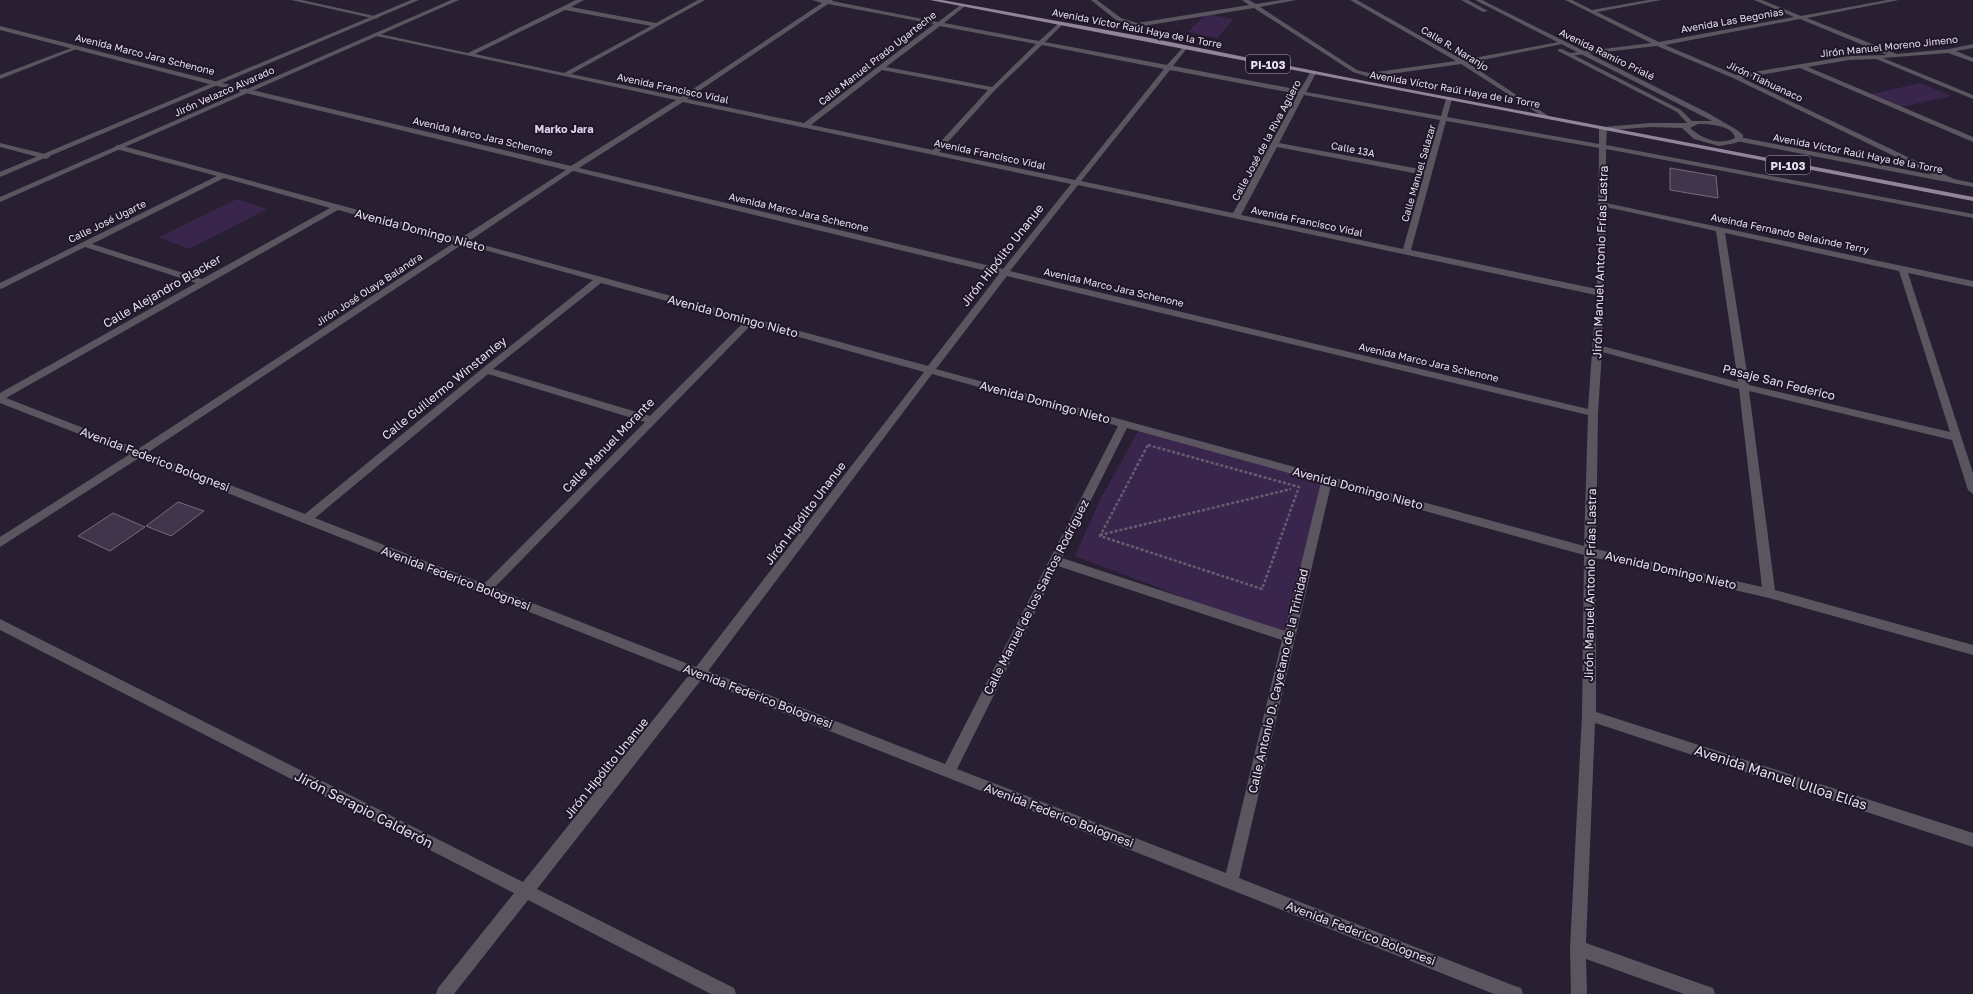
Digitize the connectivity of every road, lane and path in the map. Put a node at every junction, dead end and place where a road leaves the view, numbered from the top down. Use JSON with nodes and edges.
{"nodes":[{"id":1,"x":294,"y":0,"type":"edge"},
{"id":2,"x":416,"y":0,"type":"edge"},
{"id":3,"x":456,"y":0,"type":"edge"},
{"id":4,"x":581,"y":0,"type":"edge"},
{"id":5,"x":702,"y":0,"type":"edge"},
{"id":6,"x":815,"y":0,"type":"edge"},
{"id":7,"x":933,"y":0,"type":"edge"},
{"id":8,"x":1094,"y":0,"type":"edge"},
{"id":9,"x":1244,"y":0,"type":"edge"},
{"id":10,"x":1292,"y":0,"type":"edge"},
{"id":11,"x":1353,"y":0,"type":"edge"},
{"id":12,"x":1464,"y":0,"type":"edge"},
{"id":13,"x":1478,"y":0,"type":"edge"},
{"id":14,"x":1568,"y":0,"type":"edge"},
{"id":15,"x":1653,"y":0,"type":"edge"},
{"id":16,"x":1757,"y":0,"type":"edge"},
{"id":17,"x":1896,"y":0,"type":"edge"},
{"id":18,"x":828,"y":1,"type":"edge"},
{"id":19,"x":1253,"y":5,"type":"junction"},
{"id":20,"x":962,"y":6,"type":"junction"},
{"id":21,"x":565,"y":8,"type":"junction"},
{"id":22,"x":1593,"y":11,"type":"junction"},
{"id":23,"x":376,"y":17,"type":"junction"},
{"id":24,"x":1803,"y":18,"type":"junction"},
{"id":25,"x":939,"y":24,"type":"junction"},
{"id":26,"x":1060,"y":24,"type":"junction"},
{"id":27,"x":657,"y":25,"type":"junction"},
{"id":28,"x":0,"y":28,"type":"edge"},
{"id":29,"x":1524,"y":31,"type":"dead end"},
{"id":30,"x":375,"y":35,"type":"junction"},
{"id":31,"x":1537,"y":38,"type":"dead end"},
{"id":32,"x":1041,"y":42,"type":"junction"},
{"id":33,"x":1564,"y":43,"type":"junction"},
{"id":34,"x":1658,"y":44,"type":"junction"},
{"id":35,"x":1551,"y":45,"type":"junction"},
{"id":36,"x":1973,"y":46,"type":"edge"},
{"id":37,"x":1185,"y":47,"type":"junction"},
{"id":38,"x":76,"y":48,"type":"junction"},
{"id":39,"x":1949,"y":51,"type":"junction"},
{"id":40,"x":1585,"y":53,"type":"junction"},
{"id":41,"x":468,"y":55,"type":"junction"},
{"id":42,"x":1571,"y":55,"type":"junction"},
{"id":43,"x":1897,"y":56,"type":"junction"},
{"id":44,"x":1878,"y":58,"type":"junction"},
{"id":45,"x":1973,"y":60,"type":"edge"},
{"id":46,"x":1462,"y":62,"type":"junction"},
{"id":47,"x":1170,"y":66,"type":"junction"},
{"id":48,"x":1801,"y":66,"type":"junction"},
{"id":49,"x":881,"y":68,"type":"junction"},
{"id":50,"x":1313,"y":73,"type":"junction"},
{"id":51,"x":565,"y":75,"type":"junction"},
{"id":52,"x":0,"y":76,"type":"edge"},
{"id":53,"x":1735,"y":77,"type":"junction"},
{"id":54,"x":217,"y":84,"type":"junction"},
{"id":55,"x":993,"y":89,"type":"junction"},
{"id":56,"x":247,"y":91,"type":"junction"},
{"id":57,"x":1303,"y":93,"type":"junction"},
{"id":58,"x":1973,"y":97,"type":"edge"},
{"id":59,"x":1449,"y":99,"type":"junction"},
{"id":60,"x":681,"y":100,"type":"junction"},
{"id":61,"x":1545,"y":116,"type":"junction"},
{"id":62,"x":1444,"y":118,"type":"junction"},
{"id":63,"x":1688,"y":124,"type":"junction"},
{"id":64,"x":805,"y":126,"type":"junction"},
{"id":65,"x":1727,"y":127,"type":"junction"},
{"id":66,"x":1603,"y":129,"type":"junction"},
{"id":67,"x":1690,"y":134,"type":"junction"},
{"id":68,"x":1737,"y":140,"type":"junction"},
{"id":69,"x":1973,"y":140,"type":"edge"},
{"id":70,"x":0,"y":145,"type":"edge"},
{"id":71,"x":1275,"y":145,"type":"junction"},
{"id":72,"x":1688,"y":145,"type":"junction"},
{"id":73,"x":119,"y":147,"type":"junction"},
{"id":74,"x":1603,"y":147,"type":"junction"},
{"id":75,"x":934,"y":153,"type":"junction"},
{"id":76,"x":1734,"y":154,"type":"junction"},
{"id":77,"x":46,"y":157,"type":"junction"},
{"id":78,"x":572,"y":169,"type":"junction"},
{"id":79,"x":1428,"y":173,"type":"junction"},
{"id":80,"x":0,"y":175,"type":"edge"},
{"id":81,"x":223,"y":176,"type":"junction"},
{"id":82,"x":1952,"y":181,"type":"junction"},
{"id":83,"x":1076,"y":183,"type":"junction"},
{"id":84,"x":1973,"y":185,"type":"edge"},
{"id":85,"x":1973,"y":199,"type":"edge"},
{"id":86,"x":0,"y":200,"type":"edge"},
{"id":87,"x":1602,"y":204,"type":"junction"},
{"id":88,"x":337,"y":207,"type":"junction"},
{"id":89,"x":1236,"y":216,"type":"junction"},
{"id":90,"x":1973,"y":216,"type":"edge"},
{"id":91,"x":1720,"y":229,"type":"junction"},
{"id":92,"x":462,"y":241,"type":"junction"},
{"id":93,"x":83,"y":244,"type":"junction"},
{"id":94,"x":1406,"y":252,"type":"junction"},
{"id":95,"x":1903,"y":270,"type":"junction"},
{"id":96,"x":1005,"y":272,"type":"junction"},
{"id":97,"x":600,"y":279,"type":"junction"},
{"id":98,"x":201,"y":282,"type":"junction"},
{"id":99,"x":1973,"y":284,"type":"edge"},
{"id":100,"x":0,"y":286,"type":"edge"},
{"id":101,"x":1601,"y":293,"type":"junction"},
{"id":102,"x":750,"y":320,"type":"junction"},
{"id":103,"x":1598,"y":348,"type":"junction"},
{"id":104,"x":486,"y":370,"type":"junction"},
{"id":105,"x":929,"y":370,"type":"junction"},
{"id":106,"x":1744,"y":387,"type":"junction"},
{"id":107,"x":0,"y":398,"type":"edge"},
{"id":108,"x":1593,"y":413,"type":"junction"},
{"id":109,"x":651,"y":420,"type":"junction"},
{"id":110,"x":1124,"y":424,"type":"junction"},
{"id":111,"x":1955,"y":437,"type":"junction"},
{"id":112,"x":139,"y":453,"type":"junction"},
{"id":113,"x":1327,"y":480,"type":"junction"},
{"id":114,"x":1299,"y":487,"type":"junction"},
{"id":115,"x":1973,"y":490,"type":"edge"},
{"id":116,"x":306,"y":519,"type":"junction"},
{"id":117,"x":1100,"y":536,"type":"junction"},
{"id":118,"x":0,"y":543,"type":"edge"},
{"id":119,"x":1590,"y":552,"type":"junction"},
{"id":120,"x":1054,"y":560,"type":"junction"},
{"id":121,"x":486,"y":589,"type":"junction"},
{"id":122,"x":1770,"y":593,"type":"junction"},
{"id":123,"x":0,"y":624,"type":"edge"},
{"id":124,"x":1288,"y":637,"type":"junction"},
{"id":125,"x":1973,"y":650,"type":"edge"},
{"id":126,"x":699,"y":673,"type":"junction"},
{"id":127,"x":1589,"y":715,"type":"junction"},
{"id":128,"x":949,"y":772,"type":"junction"},
{"id":129,"x":1973,"y":840,"type":"edge"},
{"id":130,"x":1231,"y":882,"type":"junction"},
{"id":131,"x":525,"y":891,"type":"junction"},
{"id":132,"x":1578,"y":948,"type":"junction"},
{"id":133,"x":444,"y":994,"type":"edge"},
{"id":134,"x":728,"y":994,"type":"edge"},
{"id":135,"x":1515,"y":994,"type":"edge"},
{"id":136,"x":1579,"y":994,"type":"edge"},
{"id":137,"x":1707,"y":994,"type":"edge"}],
"edges":[{"from":1,"to":23,"type":"street"},
{"from":2,"to":23,"type":"street","name":"Jirón Velazco Alvarado"},
{"from":3,"to":30,"type":"street","name":"Jirón Velazco Alvarado"},
{"from":4,"to":21,"type":"street"},
{"from":5,"to":27,"type":"street"},
{"from":6,"to":18,"type":"street"},
{"from":7,"to":20,"type":"main road","name":"Avenida Víctor Raúl Haya de la Torre","number":"PI-103"},
{"from":8,"to":19,"type":"street"},
{"from":9,"to":19,"type":"street"},
{"from":10,"to":19,"type":"street"},
{"from":11,"to":46,"type":"street","name":"Calle R. Naranjo"},
{"from":12,"to":29,"type":"street"},
{"from":13,"to":33,"type":"street","name":"Avenida Ramiro Prialé"},
{"from":14,"to":22,"type":"street","name":"Jirón Tiahuanaco"},
{"from":15,"to":22,"type":"street"},
{"from":16,"to":24,"type":"street"},
{"from":17,"to":24,"type":"street","name":"Avenida Las Begonias"},
{"from":18,"to":25,"type":"street"},
{"from":18,"to":60,"type":"street","name":"Jirón José Olaya Balandra"},
{"from":19,"to":46,"type":"street"},
{"from":20,"to":25,"type":"street","name":"Calle Manuel Prado Ugarteche"},
{"from":20,"to":26,"type":"main road","name":"Avenida Víctor Raúl Haya de la Torre","number":"PI-103"},
{"from":21,"to":27,"type":"street"},
{"from":21,"to":41,"type":"street"},
{"from":22,"to":34,"type":"street","name":"Jirón Tiahuanaco"},
{"from":23,"to":54,"type":"street","name":"Jirón Velazco Alvarado"},
{"from":24,"to":34,"type":"street","name":"Avenida Las Begonias"},
{"from":24,"to":43,"type":"street"},
{"from":25,"to":32,"type":"street"},
{"from":25,"to":49,"type":"street","name":"Calle Manuel Prado Ugarteche"},
{"from":26,"to":32,"type":"street"},
{"from":26,"to":37,"type":"main road","name":"Avenida Víctor Raúl Haya de la Torre","number":"PI-103"},
{"from":27,"to":51,"type":"street"},
{"from":28,"to":38,"type":"street","name":"Avenida Marco Jara Schenone"},
{"from":30,"to":41,"type":"street","name":"Avenida Francisco Vidal"},
{"from":30,"to":56,"type":"street","name":"Jirón Velazco Alvarado"},
{"from":31,"to":35,"type":"street","name":"Avenida Ramiro Prialé"},
{"from":32,"to":47,"type":"street"},
{"from":32,"to":55,"type":"street"},
{"from":33,"to":35,"type":"street"},
{"from":33,"to":40,"type":"street","name":"Avenida Ramiro Prialé"},
{"from":34,"to":40,"type":"street","name":"Avenida Las Begonias"},
{"from":34,"to":53,"type":"street","name":"Jirón Tiahuanaco"},
{"from":35,"to":42,"type":"street","name":"Avenida Ramiro Prialé"},
{"from":35,"to":46,"type":"street"},
{"from":36,"to":39,"type":"street","name":"Jirón Manuel Moreno Jimeno"},
{"from":37,"to":47,"type":"street","name":"Jirón Hipólito Unanue"},
{"from":37,"to":50,"type":"main road","name":"Avenida Víctor Raúl Haya de la Torre","number":"PI-103"},
{"from":38,"to":52,"type":"street"},
{"from":38,"to":54,"type":"street","name":"Avenida Marco Jara Schenone"},
{"from":39,"to":43,"type":"street","name":"Jirón Manuel Moreno Jimeno"},
{"from":39,"to":45,"type":"street"},
{"from":40,"to":42,"type":"street","name":"Avenida Las Begonias"},
{"from":40,"to":65,"type":"street","name":"Avenida Ramiro Prialé"},
{"from":41,"to":51,"type":"street","name":"Avenida Francisco Vidal"},
{"from":42,"to":63,"type":"street","name":"Avenida Ramiro Prialé"},
{"from":43,"to":44,"type":"street","name":"Jirón Manuel Moreno Jimeno"},
{"from":44,"to":48,"type":"street","name":"Jirón Manuel Moreno Jimeno"},
{"from":44,"to":58,"type":"street"},
{"from":46,"to":61,"type":"street","name":"Calle R. Naranjo"},
{"from":47,"to":57,"type":"street"},
{"from":47,"to":83,"type":"street","name":"Jirón Hipólito Unanue"},
{"from":48,"to":53,"type":"street","name":"Jirón Manuel Moreno Jimeno"},
{"from":48,"to":69,"type":"street"},
{"from":49,"to":55,"type":"street"},
{"from":49,"to":64,"type":"street","name":"Calle Manuel Prado Ugarteche"},
{"from":50,"to":57,"type":"street","name":"Calle José de la Riva Agüero"},
{"from":50,"to":59,"type":"main road","name":"Avenida Víctor Raúl Haya de la Torre","number":"PI-103"},
{"from":51,"to":60,"type":"street","name":"Avenida Francisco Vidal"},
{"from":53,"to":82,"type":"street","name":"Jirón Tiahuanaco"},
{"from":54,"to":56,"type":"street","name":"Avenida Marco Jara Schenone"},
{"from":54,"to":77,"type":"street","name":"Jirón Velazco Alvarado"},
{"from":55,"to":75,"type":"street"},
{"from":56,"to":73,"type":"street","name":"Jirón Velazco Alvarado"},
{"from":56,"to":78,"type":"street","name":"Avenida Marco Jara Schenone"},
{"from":57,"to":62,"type":"street"},
{"from":57,"to":71,"type":"street","name":"Calle José de la Riva Agüero"},
{"from":59,"to":61,"type":"main road","name":"Avenida Víctor Raúl Haya de la Torre","number":"PI-103"},
{"from":59,"to":62,"type":"street","name":"Calle Manuel Salazar"},
{"from":60,"to":64,"type":"street","name":"Avenida Francisco Vidal"},
{"from":60,"to":78,"type":"street","name":"Jirón José Olaya Balandra"},
{"from":61,"to":66,"type":"main road","name":"Avenida Víctor Raúl Haya de la Torre","number":"PI-103"},
{"from":62,"to":74,"type":"street"},
{"from":62,"to":79,"type":"street","name":"Calle Manuel Salazar"},
{"from":63,"to":65,"type":"street"},
{"from":63,"to":66,"type":"street"},
{"from":63,"to":67,"type":"street","name":"Avenida Ramiro Prialé"},
{"from":64,"to":75,"type":"street","name":"Avenida Francisco Vidal"},
{"from":65,"to":68,"type":"street","name":"Avenida Ramiro Prialé"},
{"from":66,"to":72,"type":"main road","name":"Avenida Víctor Raúl Haya de la Torre","number":"PI-103"},
{"from":66,"to":74,"type":"street","name":"Jirón Manuel Antonio Frías Lastra"},
{"from":67,"to":68,"type":"street","name":"Avenida Víctor Raúl Haya de la Torre"},
{"from":67,"to":72,"type":"street"},
{"from":68,"to":76,"type":"street"},
{"from":68,"to":82,"type":"street","name":"Avenida Víctor Raúl Haya de la Torre"},
{"from":70,"to":77,"type":"street"},
{"from":71,"to":79,"type":"street","name":"Calle 13A"},
{"from":71,"to":89,"type":"street","name":"Calle José de la Riva Agüero"},
{"from":72,"to":76,"type":"main road","name":"Avenida Víctor Raúl Haya de la Torre","number":"PI-103"},
{"from":73,"to":81,"type":"street","name":"Avenida Domingo Nieto"},
{"from":73,"to":86,"type":"street","name":"Jirón Velazco Alvarado"},
{"from":74,"to":87,"type":"street","name":"Jirón Manuel Antonio Frías Lastra"},
{"from":74,"to":90,"type":"street"},
{"from":75,"to":83,"type":"street","name":"Avenida Francisco Vidal"},
{"from":76,"to":85,"type":"main road","name":"Avenida Víctor Raúl Haya de la Torre","number":"PI-103"},
{"from":77,"to":80,"type":"street","name":"Jirón Velazco Alvarado"},
{"from":78,"to":92,"type":"street","name":"Jirón José Olaya Balandra"},
{"from":78,"to":96,"type":"street","name":"Avenida Marco Jara Schenone"},
{"from":79,"to":94,"type":"street","name":"Calle Manuel Salazar"},
{"from":81,"to":88,"type":"street","name":"Avenida Domingo Nieto"},
{"from":81,"to":93,"type":"street","name":"Calle José Ugarte"},
{"from":82,"to":84,"type":"street","name":"Avenida Víctor Raúl Haya de la Torre"},
{"from":83,"to":89,"type":"street","name":"Avenida Francisco Vidal"},
{"from":83,"to":96,"type":"street","name":"Jirón Hipólito Unanue"},
{"from":87,"to":91,"type":"street","name":"Aveinda Fernando Belaúnde Terry"},
{"from":87,"to":101,"type":"street","name":"Jirón Manuel Antonio Frías Lastra"},
{"from":88,"to":92,"type":"street","name":"Avenida Domingo Nieto"},
{"from":88,"to":98,"type":"street","name":"Calle Alejandro Blacker"},
{"from":89,"to":94,"type":"street","name":"Avenida Francisco Vidal"},
{"from":91,"to":95,"type":"street","name":"Aveinda Fernando Belaúnde Terry"},
{"from":91,"to":106,"type":"street"},
{"from":92,"to":97,"type":"street","name":"Avenida Domingo Nieto"},
{"from":92,"to":112,"type":"street","name":"Jirón José Olaya Balandra"},
{"from":93,"to":98,"type":"street"},
{"from":93,"to":100,"type":"street","name":"Calle José Ugarte"},
{"from":94,"to":101,"type":"street","name":"Avenida Francisco Vidal"},
{"from":95,"to":99,"type":"street","name":"Aveinda Fernando Belaúnde Terry"},
{"from":95,"to":111,"type":"street"},
{"from":96,"to":105,"type":"street","name":"Jirón Hipólito Unanue"},
{"from":96,"to":108,"type":"street","name":"Avenida Marco Jara Schenone"},
{"from":97,"to":102,"type":"street","name":"Avenida Domingo Nieto"},
{"from":97,"to":104,"type":"street","name":"Calle Guillermo Winstanley"},
{"from":98,"to":107,"type":"street","name":"Calle Alejandro Blacker"},
{"from":101,"to":103,"type":"street","name":"Jirón Manuel Antonio Frías Lastra"},
{"from":102,"to":105,"type":"street","name":"Avenida Domingo Nieto"},
{"from":102,"to":109,"type":"street","name":"Calle Manuel Morante"},
{"from":103,"to":106,"type":"street","name":"Pasaje San Federico"},
{"from":103,"to":108,"type":"street","name":"Jirón Manuel Antonio Frías Lastra"},
{"from":104,"to":109,"type":"street"},
{"from":104,"to":116,"type":"street","name":"Calle Guillermo Winstanley"},
{"from":105,"to":110,"type":"street","name":"Avenida Domingo Nieto"},
{"from":105,"to":126,"type":"street","name":"Jirón Hipólito Unanue"},
{"from":106,"to":111,"type":"street","name":"Pasaje San Federico"},
{"from":106,"to":122,"type":"street"},
{"from":107,"to":112,"type":"street","name":"Avenida Federico Bolognesi"},
{"from":108,"to":119,"type":"street","name":"Jirón Manuel Antonio Frías Lastra"},
{"from":109,"to":121,"type":"street","name":"Calle Manuel Morante"},
{"from":110,"to":113,"type":"street","name":"Avenida Domingo Nieto"},
{"from":110,"to":120,"type":"street","name":"Calle Manuel de los Santos Rodríguez"},
{"from":111,"to":115,"type":"street"},
{"from":112,"to":116,"type":"street","name":"Avenida Federico Bolognesi"},
{"from":112,"to":118,"type":"street","name":"Jirón José Olaya Balandra"},
{"from":113,"to":119,"type":"street","name":"Avenida Domingo Nieto"},
{"from":113,"to":124,"type":"street","name":"Calle Antonio D. Cayetano de la Trinidad"},
{"from":114,"to":117,"type":"path"},
{"from":114,"to":117,"type":"path"},
{"from":114,"to":117,"type":"path"},
{"from":116,"to":121,"type":"street","name":"Avenida Federico Bolognesi"},
{"from":119,"to":122,"type":"street","name":"Avenida Domingo Nieto"},
{"from":119,"to":127,"type":"street","name":"Jirón Manuel Antonio Frías Lastra"},
{"from":120,"to":124,"type":"street"},
{"from":120,"to":128,"type":"street","name":"Calle Manuel de los Santos Rodríguez"},
{"from":121,"to":126,"type":"street","name":"Avenida Federico Bolognesi"},
{"from":122,"to":125,"type":"street","name":"Avenida Domingo Nieto"},
{"from":123,"to":131,"type":"street","name":"Jirón Serapio Calderón"},
{"from":124,"to":130,"type":"street","name":"Calle Antonio D. Cayetano de la Trinidad"},
{"from":126,"to":128,"type":"street","name":"Avenida Federico Bolognesi"},
{"from":126,"to":131,"type":"street","name":"Jirón Hipólito Unanue"},
{"from":127,"to":129,"type":"street","name":"Avenida Manuel Ulloa Elías"},
{"from":127,"to":132,"type":"street","name":"Jirón Manuel Antonio Frías Lastra"},
{"from":128,"to":130,"type":"street","name":"Avenida Federico Bolognesi"},
{"from":130,"to":135,"type":"street","name":"Avenida Federico Bolognesi"},
{"from":131,"to":133,"type":"street","name":"Jirón Hipólito Unanue"},
{"from":131,"to":134,"type":"street","name":"Jirón Serapio Calderón"},
{"from":132,"to":136,"type":"street","name":"Jirón Manuel Antonio Frías Lastra"},
{"from":132,"to":137,"type":"street"}]}
